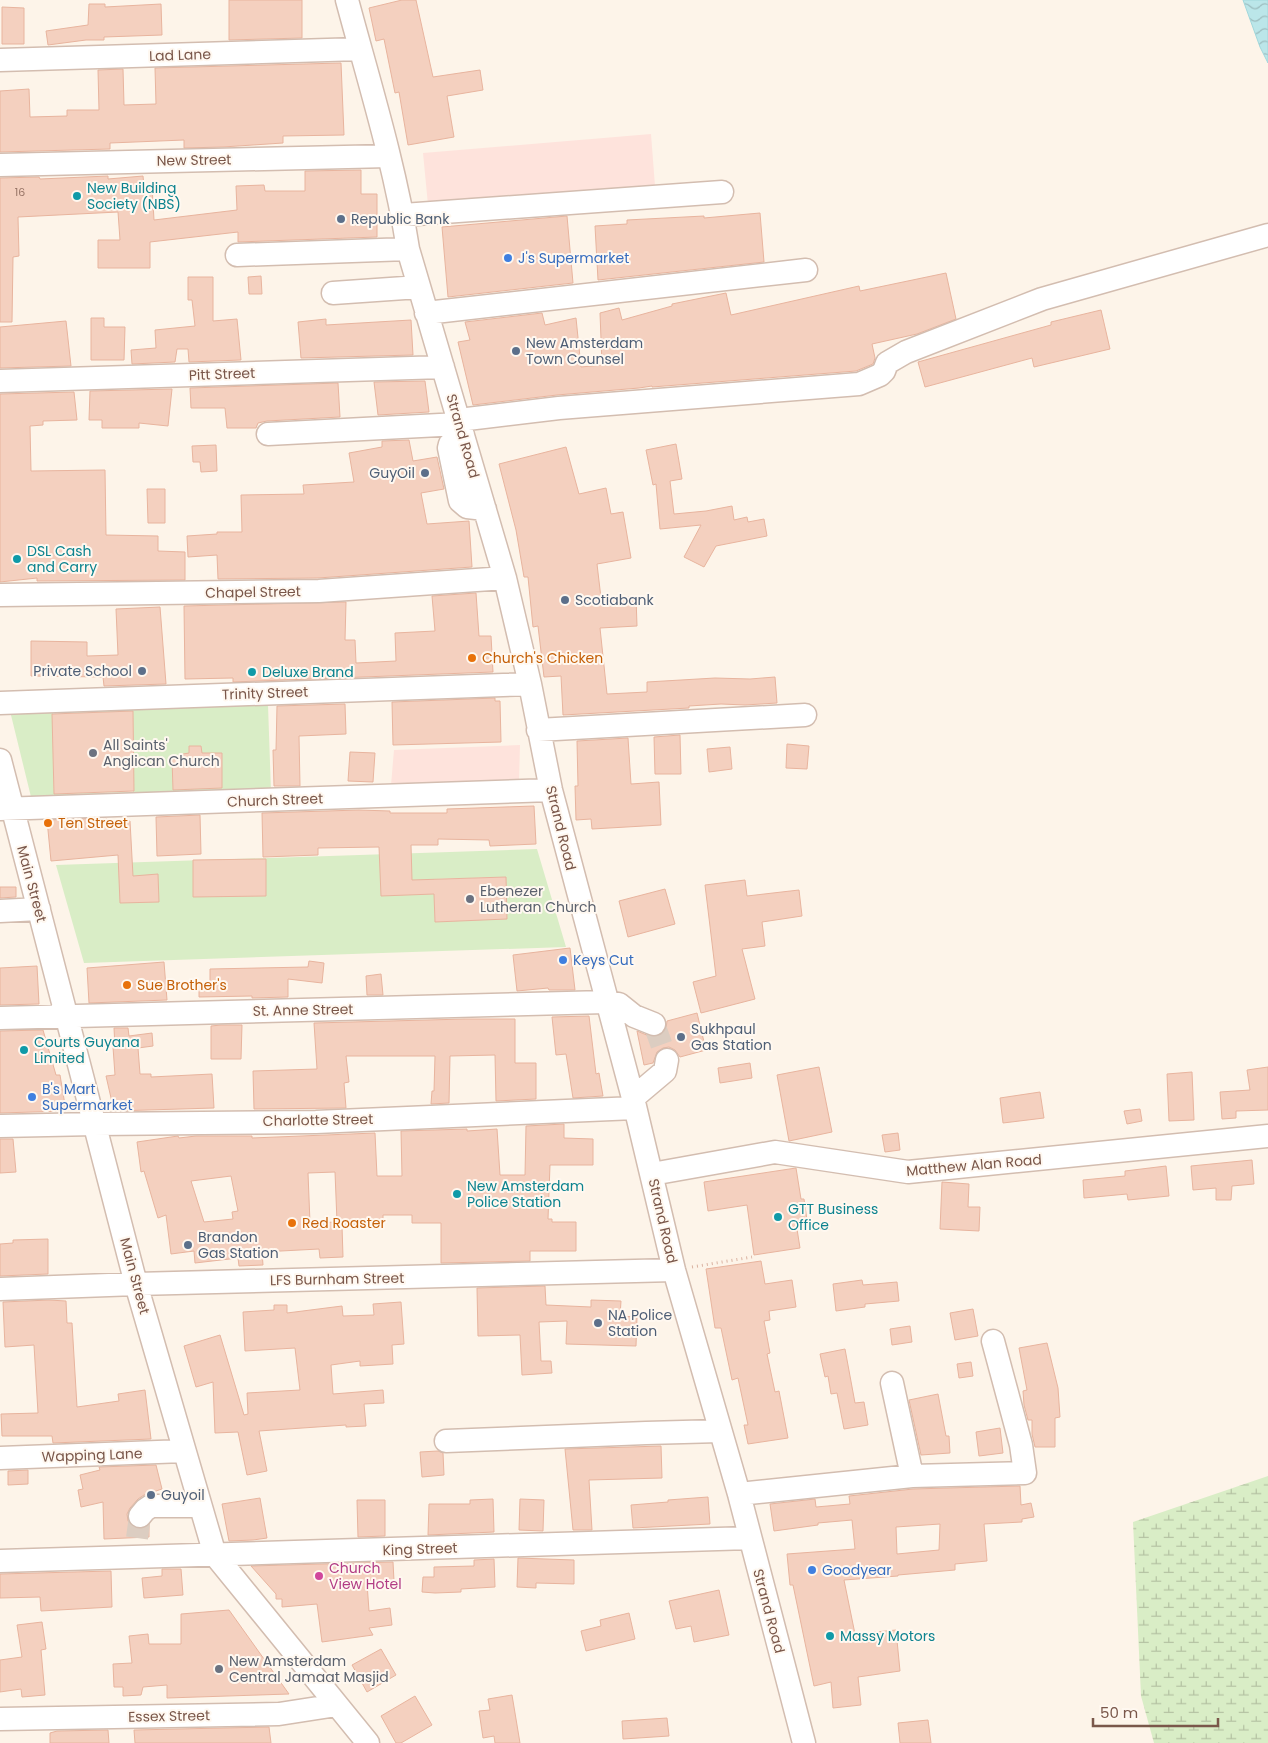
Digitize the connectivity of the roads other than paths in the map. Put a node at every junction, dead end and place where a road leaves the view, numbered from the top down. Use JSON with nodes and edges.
{"nodes":[{"id":1,"x":347,"y":0,"type":"edge"},
{"id":2,"x":360,"y":49,"type":"junction"},
{"id":3,"x":0,"y":60,"type":"edge"},
{"id":4,"x":389,"y":156,"type":"junction"},
{"id":5,"x":0,"y":165,"type":"edge"},
{"id":6,"x":722,"y":192,"type":"dead end"},
{"id":7,"x":403,"y":215,"type":"junction"},
{"id":8,"x":1268,"y":235,"type":"edge"},
{"id":9,"x":408,"y":249,"type":"junction"},
{"id":10,"x":236,"y":254,"type":"dead end"},
{"id":11,"x":806,"y":270,"type":"dead end"},
{"id":12,"x":419,"y":287,"type":"junction"},
{"id":13,"x":332,"y":293,"type":"dead end"},
{"id":14,"x":426,"y":313,"type":"junction"},
{"id":15,"x":443,"y":367,"type":"junction"},
{"id":16,"x":0,"y":381,"type":"edge"},
{"id":17,"x":460,"y":426,"type":"junction"},
{"id":18,"x":268,"y":434,"type":"dead end"},
{"id":19,"x":505,"y":578,"type":"junction"},
{"id":20,"x":0,"y":595,"type":"edge"},
{"id":21,"x":530,"y":684,"type":"junction"},
{"id":22,"x":0,"y":703,"type":"edge"},
{"id":23,"x":805,"y":715,"type":"dead end"},
{"id":24,"x":538,"y":730,"type":"junction"},
{"id":25,"x":0,"y":760,"type":"edge"},
{"id":26,"x":551,"y":790,"type":"junction"},
{"id":27,"x":6,"y":809,"type":"edge"},
{"id":28,"x":39,"y":909,"type":"junction"},
{"id":29,"x":0,"y":911,"type":"edge"},
{"id":30,"x":606,"y":1002,"type":"junction"},
{"id":31,"x":66,"y":1016,"type":"junction"},
{"id":32,"x":0,"y":1018,"type":"edge"},
{"id":33,"x":654,"y":1024,"type":"dead end"},
{"id":34,"x":666,"y":1060,"type":"dead end"},
{"id":35,"x":634,"y":1103,"type":"junction"},
{"id":36,"x":95,"y":1124,"type":"junction"},
{"id":37,"x":0,"y":1126,"type":"edge"},
{"id":38,"x":1268,"y":1136,"type":"edge"},
{"id":39,"x":652,"y":1174,"type":"junction"},
{"id":40,"x":674,"y":1270,"type":"junction"},
{"id":41,"x":136,"y":1284,"type":"junction"},
{"id":42,"x":0,"y":1289,"type":"edge"},
{"id":43,"x":993,"y":1341,"type":"dead end"},
{"id":44,"x":892,"y":1383,"type":"dead end"},
{"id":45,"x":720,"y":1431,"type":"junction"},
{"id":46,"x":446,"y":1441,"type":"dead end"},
{"id":47,"x":184,"y":1451,"type":"junction"},
{"id":48,"x":0,"y":1458,"type":"edge"},
{"id":49,"x":912,"y":1476,"type":"junction"},
{"id":50,"x":739,"y":1494,"type":"junction"},
{"id":51,"x":200,"y":1506,"type":"junction"},
{"id":52,"x":138,"y":1537,"type":"junction"},
{"id":53,"x":750,"y":1538,"type":"junction"},
{"id":54,"x":215,"y":1555,"type":"junction"},
{"id":55,"x":0,"y":1561,"type":"edge"},
{"id":56,"x":337,"y":1705,"type":"junction"},
{"id":57,"x":0,"y":1719,"type":"edge"},
{"id":58,"x":368,"y":1743,"type":"edge"},
{"id":59,"x":804,"y":1743,"type":"edge"}],
"edges":[{"from":1,"to":2,"type":"street","name":"Strand Road"},
{"from":2,"to":3,"type":"street","name":"Lad Lane"},
{"from":2,"to":4,"type":"street","name":"Strand Road"},
{"from":4,"to":5,"type":"street","name":"New Street"},
{"from":4,"to":7,"type":"street","name":"Strand Road"},
{"from":6,"to":7,"type":"street"},
{"from":7,"to":9,"type":"street","name":"Strand Road"},
{"from":8,"to":17,"type":"street"},
{"from":9,"to":10,"type":"street"},
{"from":9,"to":12,"type":"street","name":"Strand Road"},
{"from":11,"to":14,"type":"street"},
{"from":12,"to":13,"type":"street"},
{"from":12,"to":14,"type":"street","name":"Strand Road"},
{"from":14,"to":15,"type":"street","name":"Strand Road"},
{"from":15,"to":16,"type":"street","name":"Pitt Street"},
{"from":15,"to":17,"type":"street","name":"Strand Road"},
{"from":17,"to":18,"type":"street"},
{"from":17,"to":19,"type":"street","name":"Strand Road"},
{"from":19,"to":20,"type":"street","name":"Chapel Street"},
{"from":19,"to":21,"type":"street","name":"Strand Road"},
{"from":21,"to":22,"type":"street","name":"Trinity Street"},
{"from":21,"to":24,"type":"street","name":"Strand Road"},
{"from":23,"to":24,"type":"street"},
{"from":24,"to":26,"type":"street","name":"Strand Road"},
{"from":25,"to":27,"type":"street","name":"Main Street"},
{"from":26,"to":27,"type":"street","name":"Church Street"},
{"from":26,"to":30,"type":"street","name":"Strand Road"},
{"from":27,"to":28,"type":"street","name":"Main Street"},
{"from":28,"to":29,"type":"street"},
{"from":28,"to":31,"type":"street","name":"Main Street"},
{"from":30,"to":31,"type":"street","name":"St. Anne Street"},
{"from":30,"to":33,"type":"street"},
{"from":30,"to":35,"type":"street","name":"Strand Road"},
{"from":31,"to":32,"type":"street","name":"St. Anne Street"},
{"from":31,"to":36,"type":"street","name":"Main Street"},
{"from":34,"to":35,"type":"street"},
{"from":35,"to":36,"type":"street","name":"Charlotte Street"},
{"from":35,"to":39,"type":"street","name":"Strand Road"},
{"from":36,"to":37,"type":"street","name":"Charlotte Street"},
{"from":36,"to":41,"type":"street","name":"Main Street"},
{"from":38,"to":39,"type":"street","name":"Matthew Alan Road"},
{"from":39,"to":40,"type":"street","name":"Strand Road"},
{"from":40,"to":41,"type":"street","name":"LFS Burnham Street"},
{"from":40,"to":45,"type":"street","name":"Strand Road"},
{"from":41,"to":42,"type":"street","name":"LFS Burnham Street"},
{"from":41,"to":47,"type":"street","name":"Main Street"},
{"from":43,"to":49,"type":"street"},
{"from":44,"to":49,"type":"street"},
{"from":45,"to":46,"type":"street"},
{"from":45,"to":50,"type":"street","name":"Strand Road"},
{"from":47,"to":48,"type":"street","name":"Wapping Lane"},
{"from":47,"to":51,"type":"street","name":"Main Street"},
{"from":49,"to":50,"type":"street"},
{"from":50,"to":53,"type":"street","name":"Strand Road"},
{"from":51,"to":52,"type":"street"},
{"from":51,"to":54,"type":"street","name":"Main Street"},
{"from":52,"to":54,"type":"street","name":"King Street"},
{"from":52,"to":55,"type":"street","name":"King Street"},
{"from":53,"to":54,"type":"street","name":"King Street"},
{"from":53,"to":59,"type":"street","name":"Strand Road"},
{"from":54,"to":56,"type":"street","name":"Main Street"},
{"from":56,"to":57,"type":"street","name":"Essex Street"},
{"from":56,"to":58,"type":"street","name":"Main Street"}]}
